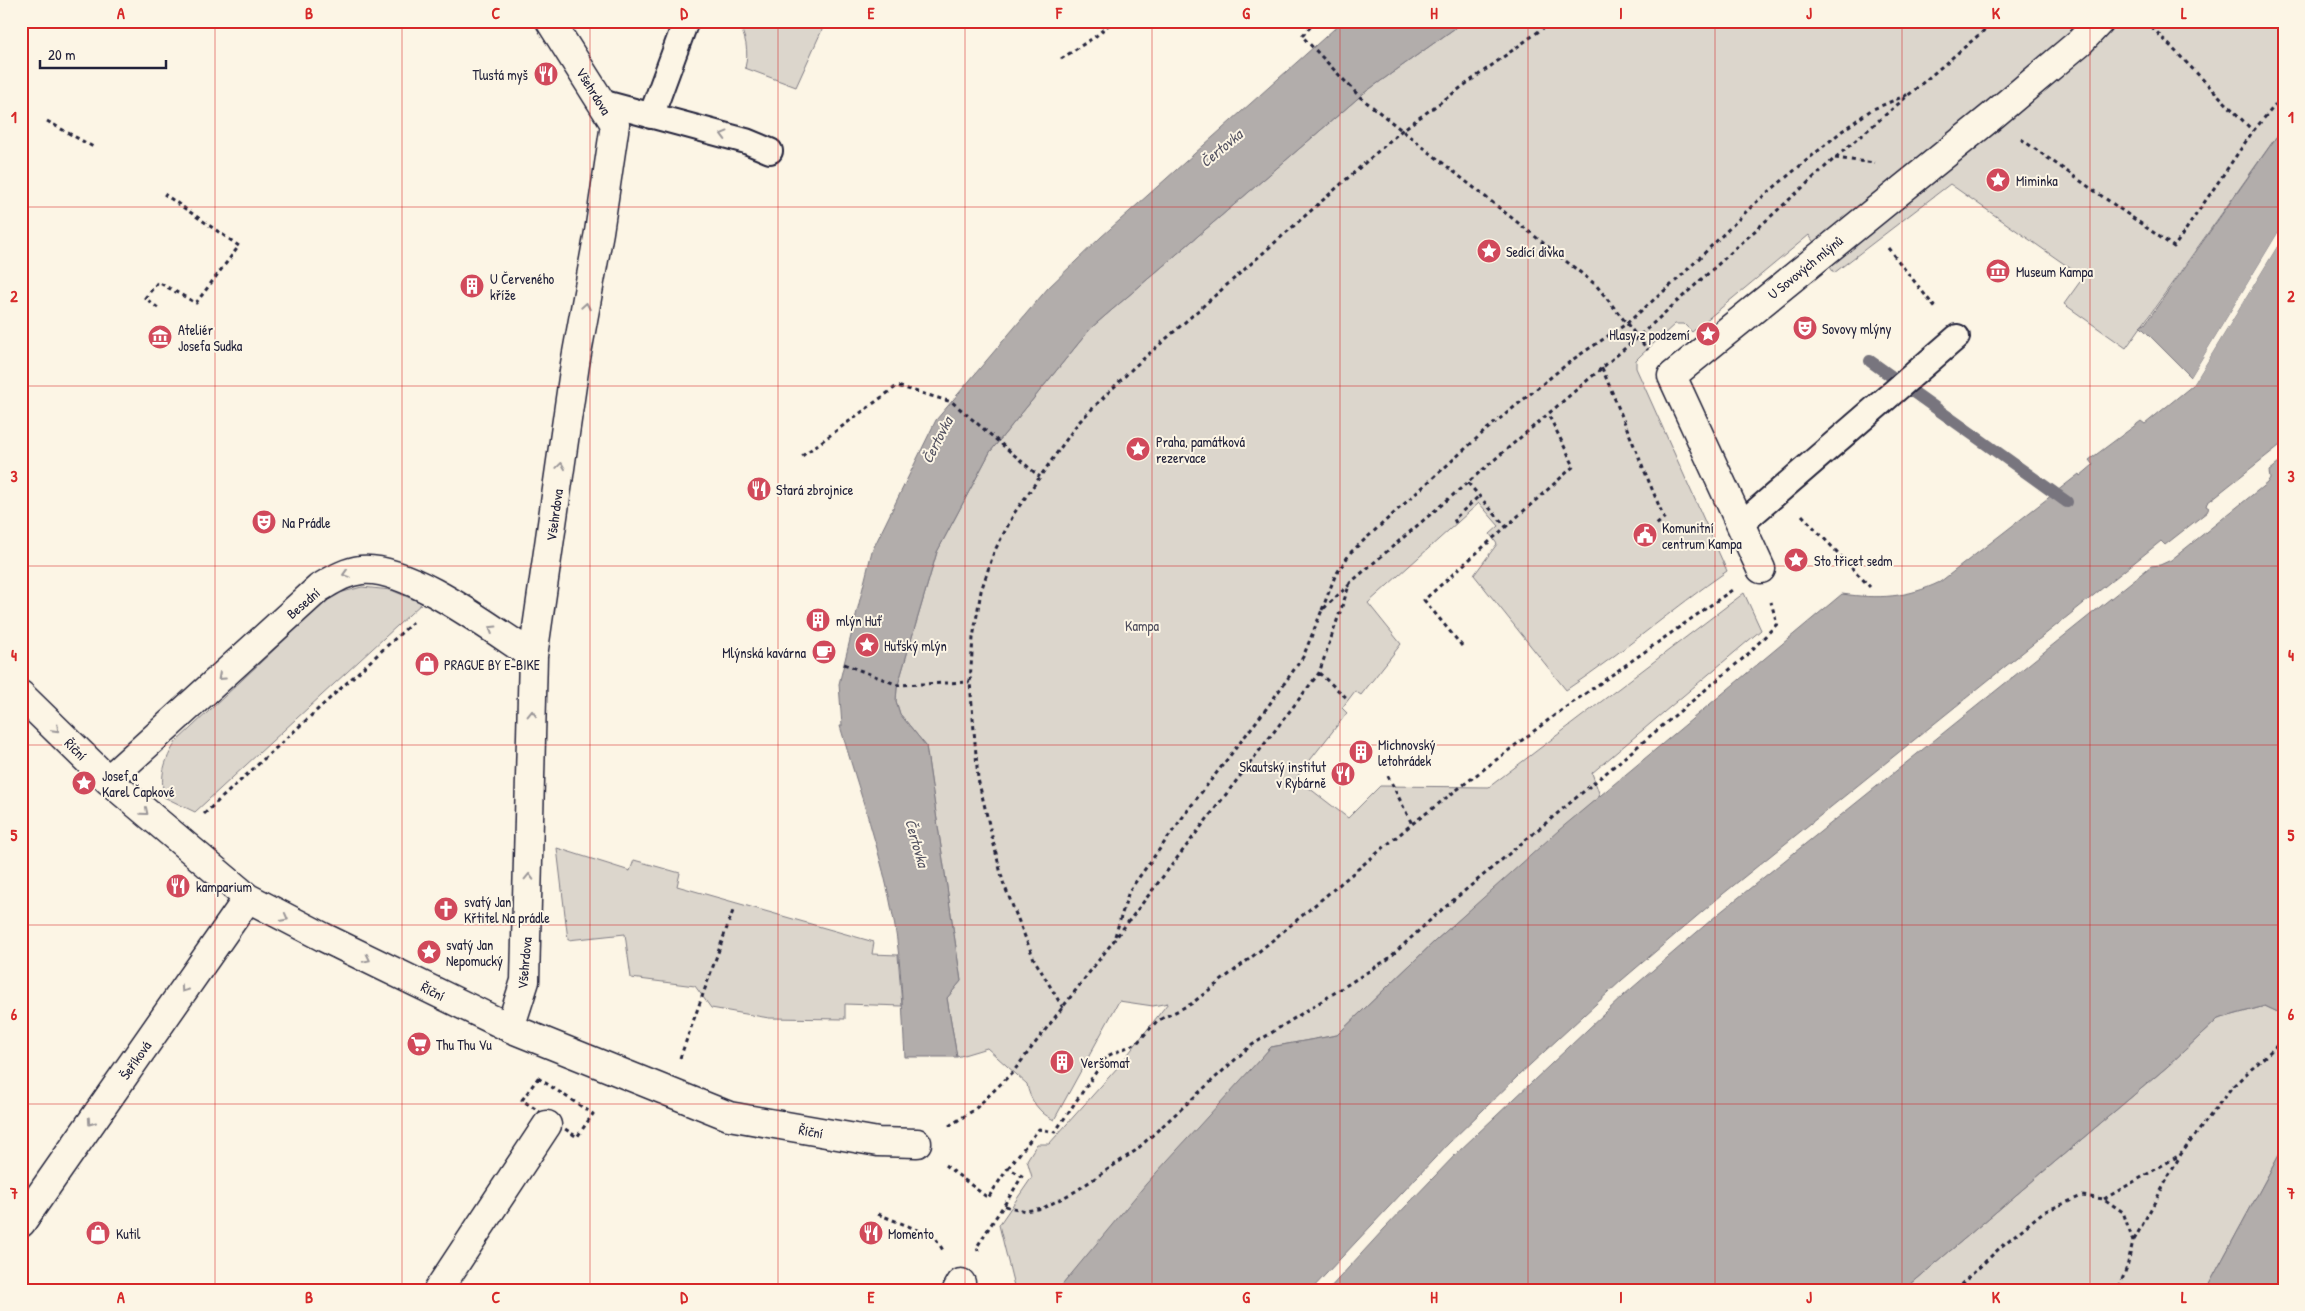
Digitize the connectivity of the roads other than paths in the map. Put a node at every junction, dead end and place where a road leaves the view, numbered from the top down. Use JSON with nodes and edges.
{"nodes":[{"id":1,"x":550,"y":21,"type":"edge"},
{"id":2,"x":686,"y":21,"type":"edge"},
{"id":3,"x":2100,"y":21,"type":"edge"},
{"id":4,"x":601,"y":102,"type":"junction"},
{"id":5,"x":651,"y":116,"type":"junction"},
{"id":6,"x":770,"y":151,"type":"dead end"},
{"id":7,"x":1957,"y":337,"type":"road end"},
{"id":8,"x":1741,"y":524,"type":"junction"},
{"id":9,"x":1761,"y":569,"type":"road end"},
{"id":10,"x":533,"y":656,"type":"junction"},
{"id":11,"x":21,"y":695,"type":"edge"},
{"id":12,"x":108,"y":780,"type":"junction"},
{"id":13,"x":248,"y":898,"type":"junction"},
{"id":14,"x":510,"y":1028,"type":"junction"},
{"id":15,"x":547,"y":1125,"type":"dead end"},
{"id":16,"x":917,"y":1143,"type":"road end"},
{"id":17,"x":21,"y":1223,"type":"edge"},
{"id":18,"x":438,"y":1290,"type":"edge"}],
"edges":[{"from":1,"to":4,"type":"street","name":"Všehrdova"},
{"from":2,"to":5,"type":"lane"},
{"from":3,"to":8,"type":"street","name":"U Sovových mlýnů"},
{"from":4,"to":5,"type":"lane"},
{"from":10,"to":4,"type":"street","name":"Všehrdova","one_way":true},
{"from":6,"to":5,"type":"lane","one_way":true},
{"from":7,"to":8,"type":"lane"},
{"from":8,"to":9,"type":"street","name":"U Sovových mlýnů"},
{"from":10,"to":12,"type":"street","name":"Besední","one_way":true},
{"from":14,"to":10,"type":"street","name":"Všehrdova","one_way":true},
{"from":11,"to":12,"type":"street","name":"Říční","one_way":true},
{"from":12,"to":13,"type":"street","name":"Říční","one_way":true},
{"from":13,"to":14,"type":"street","name":"Říční","one_way":true},
{"from":13,"to":17,"type":"street","name":"Šeříková","one_way":true},
{"from":14,"to":16,"type":"street","name":"Říční"},
{"from":15,"to":18,"type":"street"}]}
